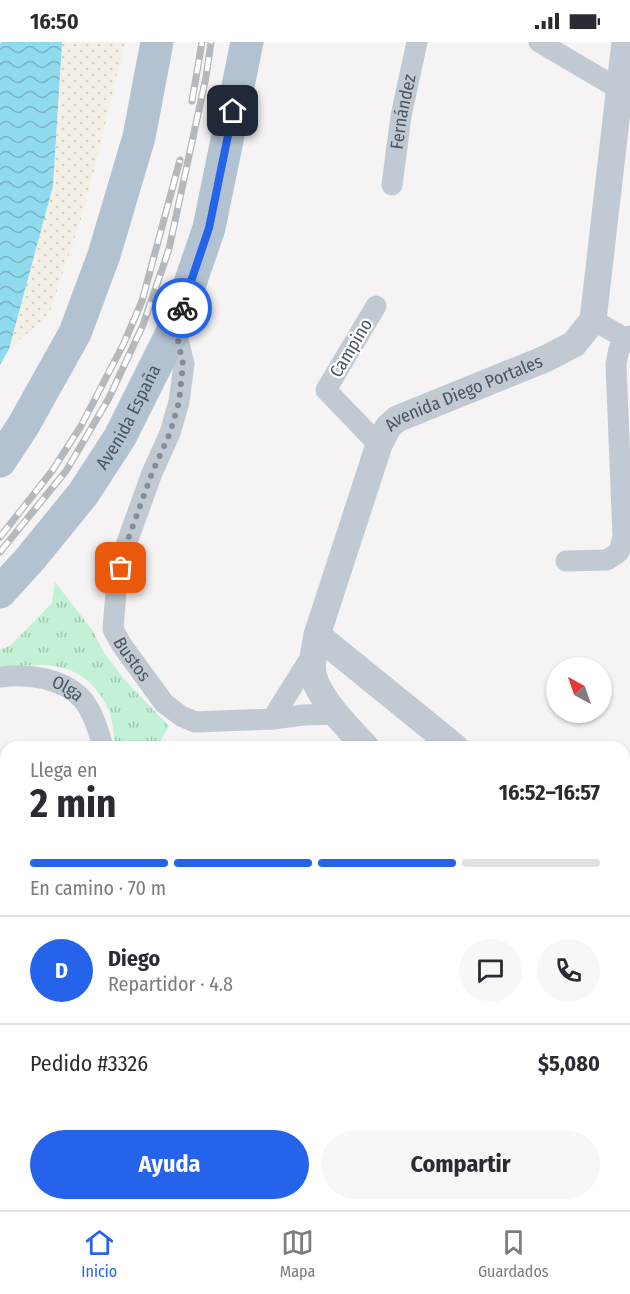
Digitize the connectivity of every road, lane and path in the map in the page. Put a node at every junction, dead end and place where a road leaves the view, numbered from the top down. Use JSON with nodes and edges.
{"nodes":[{"id":1,"x":157,"y":42,"type":"edge"},
{"id":2,"x":247,"y":42,"type":"edge"},
{"id":3,"x":417,"y":42,"type":"edge"},
{"id":4,"x":539,"y":42,"type":"edge"},
{"id":5,"x":625,"y":42,"type":"edge"},
{"id":6,"x":625,"y":91,"type":"edge"},
{"id":7,"x":392,"y":185,"type":"dead end"},
{"id":8,"x":376,"y":306,"type":"dead end"},
{"id":9,"x":593,"y":320,"type":"junction"},
{"id":10,"x":175,"y":327,"type":"junction"},
{"id":11,"x":629,"y":339,"type":"edge"},
{"id":12,"x":379,"y":445,"type":"junction"},
{"id":13,"x":0,"y":461,"type":"edge"},
{"id":14,"x":566,"y":561,"type":"dead end"},
{"id":15,"x":0,"y":592,"type":"edge"},
{"id":16,"x":315,"y":644,"type":"junction"},
{"id":17,"x":0,"y":676,"type":"edge"},
{"id":18,"x":336,"y":714,"type":"junction"},
{"id":19,"x":272,"y":719,"type":"junction"},
{"id":20,"x":101,"y":741,"type":"edge"},
{"id":21,"x":361,"y":741,"type":"edge"},
{"id":22,"x":447,"y":741,"type":"edge"}],
"edges":[{"from":1,"to":13,"type":"main road"},
{"from":2,"to":10,"type":"main road","name":"Avenida España"},
{"from":3,"to":7,"type":"street","name":"Fernández"},
{"from":4,"to":6,"type":"street"},
{"from":5,"to":6,"type":"street"},
{"from":6,"to":9,"type":"street"},
{"from":8,"to":12,"type":"street","name":"Campino"},
{"from":9,"to":11,"type":"street"},
{"from":9,"to":12,"type":"street","name":"Avenida Diego Portales"},
{"from":10,"to":15,"type":"main road","name":"Avenida España"},
{"from":10,"to":19,"type":"street","name":"Bustos"},
{"from":11,"to":14,"type":"street"},
{"from":12,"to":16,"type":"street","name":"Avenida Diego Portales"},
{"from":16,"to":18,"type":"street","name":"Avenida Diego Portales"},
{"from":16,"to":19,"type":"street"},
{"from":16,"to":22,"type":"street"},
{"from":17,"to":20,"type":"street","name":"Olga"},
{"from":18,"to":19,"type":"street","name":"Bustos"},
{"from":18,"to":21,"type":"street","name":"Avenida Diego Portales"}]}
